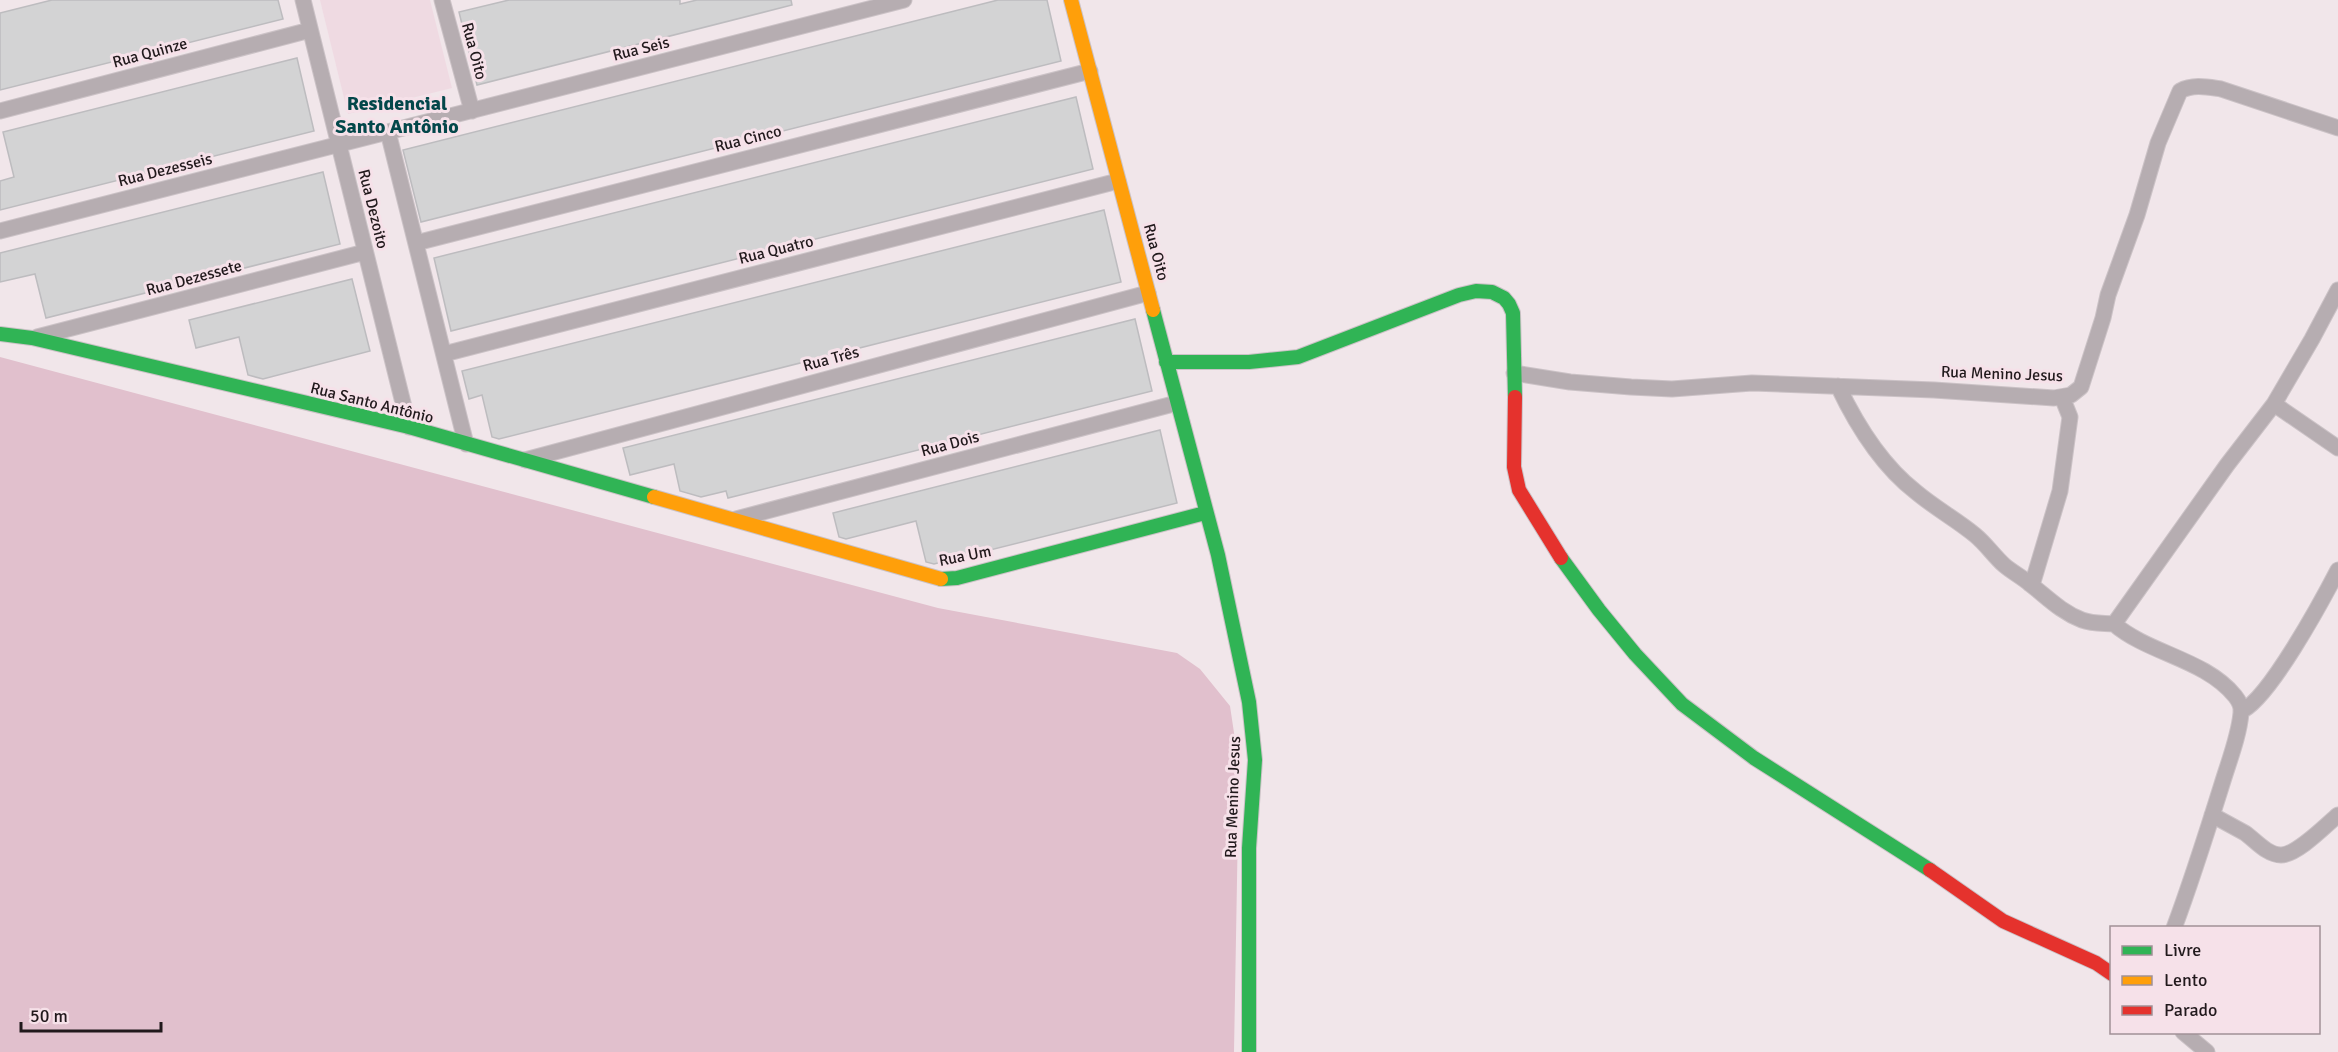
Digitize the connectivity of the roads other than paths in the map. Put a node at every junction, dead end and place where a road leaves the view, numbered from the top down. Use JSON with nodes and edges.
{"nodes":[{"id":1,"x":303,"y":0,"type":"edge"},
{"id":2,"x":442,"y":0,"type":"edge"},
{"id":3,"x":904,"y":0,"type":"edge"},
{"id":4,"x":1071,"y":0,"type":"edge"},
{"id":5,"x":310,"y":30,"type":"junction"},
{"id":6,"x":1090,"y":71,"type":"junction"},
{"id":7,"x":0,"y":111,"type":"edge"},
{"id":8,"x":472,"y":111,"type":"junction"},
{"id":9,"x":2338,"y":128,"type":"edge"},
{"id":10,"x":388,"y":132,"type":"junction"},
{"id":11,"x":339,"y":144,"type":"junction"},
{"id":12,"x":1118,"y":181,"type":"junction"},
{"id":13,"x":0,"y":231,"type":"edge"},
{"id":14,"x":416,"y":243,"type":"junction"},
{"id":15,"x":365,"y":252,"type":"junction"},
{"id":16,"x":2338,"y":290,"type":"edge"},
{"id":17,"x":1148,"y":293,"type":"junction"},
{"id":18,"x":0,"y":334,"type":"edge"},
{"id":19,"x":32,"y":338,"type":"junction"},
{"id":20,"x":444,"y":354,"type":"junction"},
{"id":21,"x":1166,"y":362,"type":"junction"},
{"id":22,"x":1514,"y":373,"type":"junction"},
{"id":23,"x":1838,"y":386,"type":"junction"},
{"id":24,"x":2062,"y":397,"type":"junction"},
{"id":25,"x":1177,"y":403,"type":"junction"},
{"id":26,"x":2274,"y":404,"type":"junction"},
{"id":27,"x":409,"y":428,"type":"junction"},
{"id":28,"x":466,"y":444,"type":"junction"},
{"id":29,"x":2338,"y":448,"type":"edge"},
{"id":30,"x":524,"y":460,"type":"junction"},
{"id":31,"x":1205,"y":513,"type":"junction"},
{"id":32,"x":733,"y":520,"type":"junction"},
{"id":33,"x":2338,"y":570,"type":"edge"},
{"id":34,"x":2032,"y":585,"type":"junction"},
{"id":35,"x":2114,"y":624,"type":"junction"},
{"id":36,"x":2241,"y":711,"type":"junction"},
{"id":37,"x":2212,"y":815,"type":"junction"},
{"id":38,"x":2338,"y":816,"type":"edge"},
{"id":39,"x":2174,"y":926,"type":"edge"},
{"id":40,"x":2110,"y":973,"type":"edge"},
{"id":41,"x":2186,"y":1034,"type":"edge"},
{"id":42,"x":1249,"y":1052,"type":"edge"},
{"id":43,"x":2207,"y":1052,"type":"edge"}],
"edges":[{"from":1,"to":5,"type":"street","name":"Rua Dezoito"},
{"from":2,"to":8,"type":"street","name":"Rua Oito"},
{"from":3,"to":8,"type":"street","name":"Rua Seis"},
{"from":4,"to":6,"type":"street","name":"Rua Oito"},
{"from":5,"to":7,"type":"street","name":"Rua Quinze"},
{"from":5,"to":11,"type":"street","name":"Rua Dezoito"},
{"from":6,"to":12,"type":"street","name":"Rua Oito"},
{"from":6,"to":14,"type":"street","name":"Rua Cinco"},
{"from":8,"to":10,"type":"street","name":"Rua Seis"},
{"from":9,"to":24,"type":"street","name":"Rua Menino Jesus"},
{"from":10,"to":11,"type":"street","name":"Rua Seis"},
{"from":10,"to":14,"type":"street"},
{"from":11,"to":13,"type":"street","name":"Rua Dezesseis"},
{"from":11,"to":15,"type":"street","name":"Rua Dezoito"},
{"from":12,"to":17,"type":"street","name":"Rua Oito"},
{"from":12,"to":20,"type":"street","name":"Rua Quatro"},
{"from":14,"to":20,"type":"street"},
{"from":15,"to":19,"type":"street","name":"Rua Dezessete"},
{"from":15,"to":27,"type":"street","name":"Rua Dezoito"},
{"from":16,"to":26,"type":"street"},
{"from":17,"to":21,"type":"street","name":"Rua Oito"},
{"from":17,"to":30,"type":"street","name":"Rua Três"},
{"from":18,"to":19,"type":"street","name":"Rua Santo Antônio"},
{"from":19,"to":27,"type":"street","name":"Rua Santo Antônio"},
{"from":20,"to":28,"type":"street"},
{"from":21,"to":22,"type":"street"},
{"from":21,"to":25,"type":"street","name":"Rua Oito"},
{"from":22,"to":23,"type":"street","name":"Rua Menino Jesus"},
{"from":22,"to":40,"type":"street"},
{"from":23,"to":24,"type":"street","name":"Rua Menino Jesus"},
{"from":23,"to":34,"type":"street"},
{"from":24,"to":34,"type":"street"},
{"from":25,"to":31,"type":"street","name":"Rua Oito"},
{"from":25,"to":32,"type":"street","name":"Rua Dois"},
{"from":26,"to":29,"type":"street"},
{"from":26,"to":35,"type":"street"},
{"from":27,"to":28,"type":"street","name":"Rua Santo Antônio"},
{"from":28,"to":30,"type":"street","name":"Rua Santo Antônio"},
{"from":30,"to":32,"type":"street","name":"Rua Santo Antônio"},
{"from":31,"to":32,"type":"street","name":"Rua Um"},
{"from":31,"to":42,"type":"street","name":"Rua Menino Jesus"},
{"from":33,"to":36,"type":"street"},
{"from":34,"to":35,"type":"street"},
{"from":35,"to":36,"type":"street"},
{"from":36,"to":37,"type":"street"},
{"from":37,"to":38,"type":"street"},
{"from":37,"to":39,"type":"street"},
{"from":41,"to":43,"type":"street"}]}
